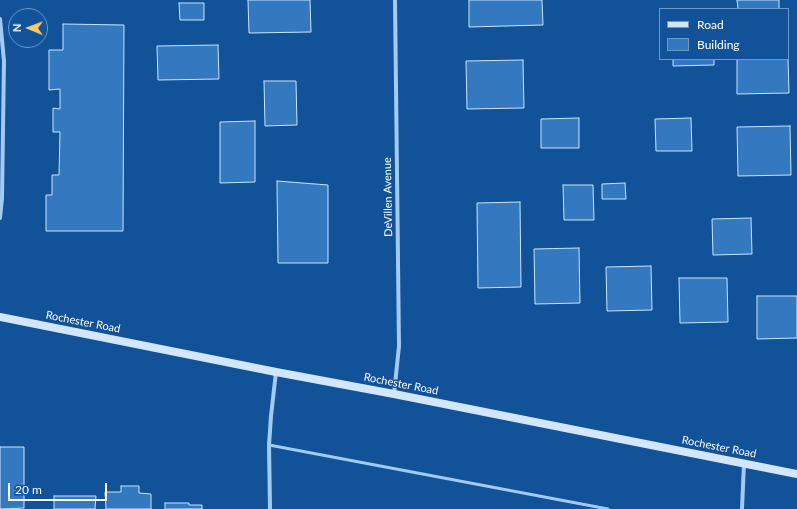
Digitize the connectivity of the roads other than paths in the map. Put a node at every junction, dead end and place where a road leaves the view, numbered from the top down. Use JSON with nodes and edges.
{"nodes":[{"id":1,"x":395,"y":0,"type":"edge"},
{"id":2,"x":0,"y":19,"type":"edge"},
{"id":3,"x":0,"y":218,"type":"edge"},
{"id":4,"x":0,"y":317,"type":"edge"},
{"id":5,"x":276,"y":372,"type":"junction"},
{"id":6,"x":394,"y":394,"type":"junction"},
{"id":7,"x":269,"y":445,"type":"junction"},
{"id":8,"x":744,"y":463,"type":"junction"},
{"id":9,"x":797,"y":474,"type":"edge"},
{"id":10,"x":270,"y":509,"type":"edge"},
{"id":11,"x":608,"y":509,"type":"edge"},
{"id":12,"x":742,"y":509,"type":"edge"}],
"edges":[{"from":1,"to":6,"type":"street","name":"DeVillen Avenue"},
{"from":2,"to":3,"type":"street"},
{"from":4,"to":5,"type":"main road","name":"Rochester Road"},
{"from":5,"to":6,"type":"main road","name":"Rochester Road"},
{"from":5,"to":7,"type":"street"},
{"from":6,"to":8,"type":"main road","name":"Rochester Road"},
{"from":7,"to":10,"type":"street"},
{"from":7,"to":11,"type":"lane"},
{"from":8,"to":9,"type":"main road","name":"Rochester Road"},
{"from":8,"to":12,"type":"street"}]}
